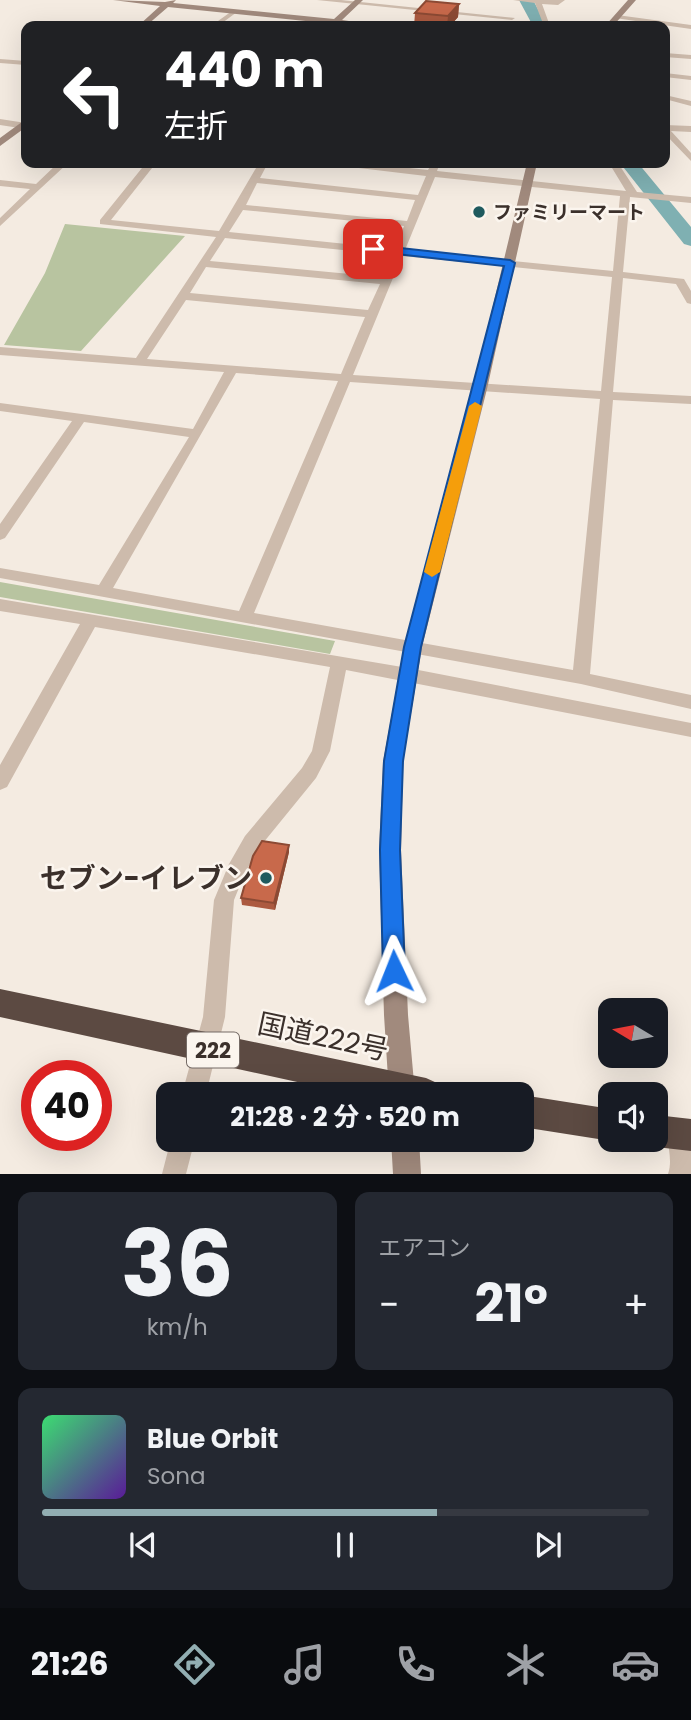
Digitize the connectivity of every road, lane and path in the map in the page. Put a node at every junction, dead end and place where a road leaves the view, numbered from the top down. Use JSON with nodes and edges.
{"nodes":[{"id":1,"x":117,"y":0,"type":"edge"},
{"id":2,"x":320,"y":0,"type":"edge"},
{"id":3,"x":508,"y":0,"type":"edge"},
{"id":4,"x":516,"y":0,"type":"edge"},
{"id":5,"x":562,"y":0,"type":"edge"},
{"id":6,"x":632,"y":0,"type":"edge"},
{"id":7,"x":537,"y":1,"type":"edge"},
{"id":8,"x":170,"y":2,"type":"edge"},
{"id":9,"x":357,"y":2,"type":"edge"},
{"id":10,"x":234,"y":12,"type":"junction"},
{"id":11,"x":691,"y":15,"type":"edge"},
{"id":12,"x":617,"y":17,"type":"junction"},
{"id":13,"x":512,"y":18,"type":"junction"},
{"id":14,"x":148,"y":21,"type":"edge"},
{"id":15,"x":221,"y":21,"type":"edge"},
{"id":16,"x":308,"y":21,"type":"edge"},
{"id":17,"x":335,"y":21,"type":"edge"},
{"id":18,"x":514,"y":21,"type":"edge"},
{"id":19,"x":545,"y":21,"type":"edge"},
{"id":20,"x":613,"y":21,"type":"edge"},
{"id":21,"x":648,"y":21,"type":"edge"},
{"id":22,"x":687,"y":26,"type":"edge"},
{"id":23,"x":686,"y":57,"type":"edge"},
{"id":24,"x":0,"y":61,"type":"edge"},
{"id":25,"x":21,"y":63,"type":"edge"},
{"id":26,"x":21,"y":63,"type":"edge"},
{"id":27,"x":0,"y":72,"type":"edge"},
{"id":28,"x":670,"y":76,"type":"edge"},
{"id":29,"x":675,"y":76,"type":"junction"},
{"id":30,"x":691,"y":78,"type":"edge"},
{"id":31,"x":670,"y":98,"type":"edge"},
{"id":32,"x":691,"y":104,"type":"edge"},
{"id":33,"x":0,"y":122,"type":"edge"},
{"id":34,"x":21,"y":124,"type":"edge"},
{"id":35,"x":21,"y":127,"type":"edge"},
{"id":36,"x":670,"y":128,"type":"edge"},
{"id":37,"x":691,"y":129,"type":"edge"},
{"id":38,"x":670,"y":133,"type":"edge"},
{"id":39,"x":0,"y":143,"type":"edge"},
{"id":40,"x":690,"y":155,"type":"edge"},
{"id":41,"x":58,"y":168,"type":"edge"},
{"id":42,"x":146,"y":168,"type":"edge"},
{"id":43,"x":261,"y":168,"type":"edge"},
{"id":44,"x":433,"y":168,"type":"edge"},
{"id":45,"x":531,"y":168,"type":"edge"},
{"id":46,"x":616,"y":168,"type":"edge"},
{"id":47,"x":257,"y":180,"type":"junction"},
{"id":48,"x":0,"y":183,"type":"edge"},
{"id":49,"x":528,"y":185,"type":"junction"},
{"id":50,"x":38,"y":187,"type":"junction"},
{"id":51,"x":629,"y":194,"type":"junction"},
{"id":52,"x":422,"y":198,"type":"junction"},
{"id":53,"x":691,"y":200,"type":"edge"},
{"id":54,"x":240,"y":207,"type":"junction"},
{"id":55,"x":0,"y":223,"type":"edge"},
{"id":56,"x":410,"y":224,"type":"junction"},
{"id":57,"x":222,"y":235,"type":"junction"},
{"id":58,"x":400,"y":251,"type":"junction"},
{"id":59,"x":510,"y":263,"type":"junction"},
{"id":60,"x":204,"y":264,"type":"junction"},
{"id":61,"x":618,"y":275,"type":"junction"},
{"id":62,"x":386,"y":281,"type":"junction"},
{"id":63,"x":183,"y":296,"type":"junction"},
{"id":64,"x":691,"y":301,"type":"edge"},
{"id":65,"x":373,"y":314,"type":"junction"},
{"id":66,"x":0,"y":351,"type":"edge"},
{"id":67,"x":140,"y":361,"type":"junction"},
{"id":68,"x":233,"y":368,"type":"junction"},
{"id":69,"x":346,"y":378,"type":"junction"},
{"id":70,"x":480,"y":389,"type":"junction"},
{"id":71,"x":607,"y":396,"type":"junction"},
{"id":72,"x":691,"y":400,"type":"edge"},
{"id":73,"x":0,"y":407,"type":"edge"},
{"id":74,"x":80,"y":419,"type":"junction"},
{"id":75,"x":197,"y":435,"type":"junction"},
{"id":76,"x":0,"y":535,"type":"edge"},
{"id":77,"x":0,"y":573,"type":"edge"},
{"id":78,"x":103,"y":592,"type":"junction"},
{"id":79,"x":0,"y":604,"type":"edge"},
{"id":80,"x":246,"y":616,"type":"junction"},
{"id":81,"x":91,"y":620,"type":"junction"},
{"id":82,"x":413,"y":647,"type":"junction"},
{"id":83,"x":339,"y":663,"type":"junction"},
{"id":84,"x":408,"y":674,"type":"junction"},
{"id":85,"x":581,"y":678,"type":"junction"},
{"id":86,"x":691,"y":702,"type":"edge"},
{"id":87,"x":691,"y":730,"type":"edge"},
{"id":88,"x":0,"y":782,"type":"edge"},
{"id":89,"x":0,"y":1003,"type":"edge"},
{"id":90,"x":206,"y":1048,"type":"junction"},
{"id":91,"x":197,"y":1082,"type":"edge"},
{"id":92,"x":364,"y":1082,"type":"edge"},
{"id":93,"x":408,"y":1082,"type":"edge"},
{"id":94,"x":534,"y":1113,"type":"edge"},
{"id":95,"x":598,"y":1123,"type":"edge"},
{"id":96,"x":676,"y":1133,"type":"edge"},
{"id":97,"x":180,"y":1152,"type":"edge"},
{"id":98,"x":406,"y":1152,"type":"edge"},
{"id":99,"x":174,"y":1174,"type":"edge"},
{"id":100,"x":407,"y":1174,"type":"edge"},
{"id":101,"x":680,"y":1174,"type":"edge"}],
"edges":[{"from":1,"to":8,"type":"street"},
{"from":2,"to":9,"type":"street"},
{"from":3,"to":13,"type":"street"},
{"from":4,"to":7,"type":"street"},
{"from":5,"to":7,"type":"street"},
{"from":6,"to":12,"type":"street"},
{"from":7,"to":19,"type":"street"},
{"from":8,"to":10,"type":"street"},
{"from":8,"to":14,"type":"street"},
{"from":9,"to":13,"type":"street"},
{"from":9,"to":17,"type":"street"},
{"from":10,"to":15,"type":"street"},
{"from":10,"to":16,"type":"street"},
{"from":11,"to":22,"type":"street"},
{"from":12,"to":20,"type":"street"},
{"from":12,"to":21,"type":"street"},
{"from":13,"to":18,"type":"street"},
{"from":23,"to":29,"type":"street"},
{"from":24,"to":25,"type":"street"},
{"from":26,"to":27,"type":"street"},
{"from":28,"to":29,"type":"street"},
{"from":29,"to":30,"type":"street"},
{"from":31,"to":32,"type":"street"},
{"from":33,"to":34,"type":"street"},
{"from":35,"to":39,"type":"street"},
{"from":36,"to":37,"type":"street"},
{"from":38,"to":40,"type":"street"},
{"from":41,"to":50,"type":"street"},
{"from":42,"to":57,"type":"street"},
{"from":43,"to":47,"type":"street"},
{"from":44,"to":49,"type":"street"},
{"from":44,"to":52,"type":"street"},
{"from":45,"to":49,"type":"street"},
{"from":46,"to":51,"type":"street"},
{"from":47,"to":52,"type":"street"},
{"from":47,"to":54,"type":"street"},
{"from":48,"to":50,"type":"street"},
{"from":49,"to":51,"type":"street"},
{"from":49,"to":59,"type":"street"},
{"from":50,"to":55,"type":"street"},
{"from":51,"to":53,"type":"street"},
{"from":51,"to":61,"type":"street"},
{"from":52,"to":56,"type":"street"},
{"from":54,"to":56,"type":"street"},
{"from":54,"to":57,"type":"street"},
{"from":56,"to":58,"type":"street"},
{"from":57,"to":58,"type":"street"},
{"from":57,"to":60,"type":"street"},
{"from":58,"to":59,"type":"street"},
{"from":58,"to":62,"type":"street"},
{"from":59,"to":61,"type":"street"},
{"from":59,"to":70,"type":"street"},
{"from":60,"to":62,"type":"street"},
{"from":60,"to":63,"type":"street"},
{"from":61,"to":64,"type":"street"},
{"from":61,"to":71,"type":"street"},
{"from":62,"to":65,"type":"street"},
{"from":63,"to":65,"type":"street"},
{"from":63,"to":67,"type":"street"},
{"from":65,"to":69,"type":"street"},
{"from":66,"to":67,"type":"street"},
{"from":67,"to":68,"type":"street"},
{"from":68,"to":69,"type":"street"},
{"from":68,"to":75,"type":"street"},
{"from":69,"to":70,"type":"street"},
{"from":69,"to":80,"type":"street"},
{"from":70,"to":71,"type":"street"},
{"from":70,"to":82,"type":"street"},
{"from":71,"to":72,"type":"street"},
{"from":71,"to":85,"type":"street"},
{"from":73,"to":74,"type":"street"},
{"from":74,"to":75,"type":"street"},
{"from":74,"to":76,"type":"street"},
{"from":75,"to":78,"type":"street"},
{"from":77,"to":78,"type":"street"},
{"from":78,"to":80,"type":"street"},
{"from":79,"to":81,"type":"street"},
{"from":80,"to":82,"type":"street"},
{"from":81,"to":83,"type":"street"},
{"from":81,"to":88,"type":"street"},
{"from":82,"to":84,"type":"street"},
{"from":82,"to":85,"type":"street"},
{"from":83,"to":84,"type":"street"},
{"from":83,"to":90,"type":"street"},
{"from":84,"to":87,"type":"street"},
{"from":84,"to":93,"type":"street"},
{"from":85,"to":86,"type":"street"},
{"from":89,"to":90,"type":"highway","name":"国道222号","number":"222"},
{"from":90,"to":91,"type":"street"},
{"from":90,"to":92,"type":"highway","name":"国道222号","number":"222"},
{"from":94,"to":95,"type":"highway"},
{"from":96,"to":101,"type":"street"},
{"from":97,"to":99,"type":"street"},
{"from":98,"to":100,"type":"street"}]}
